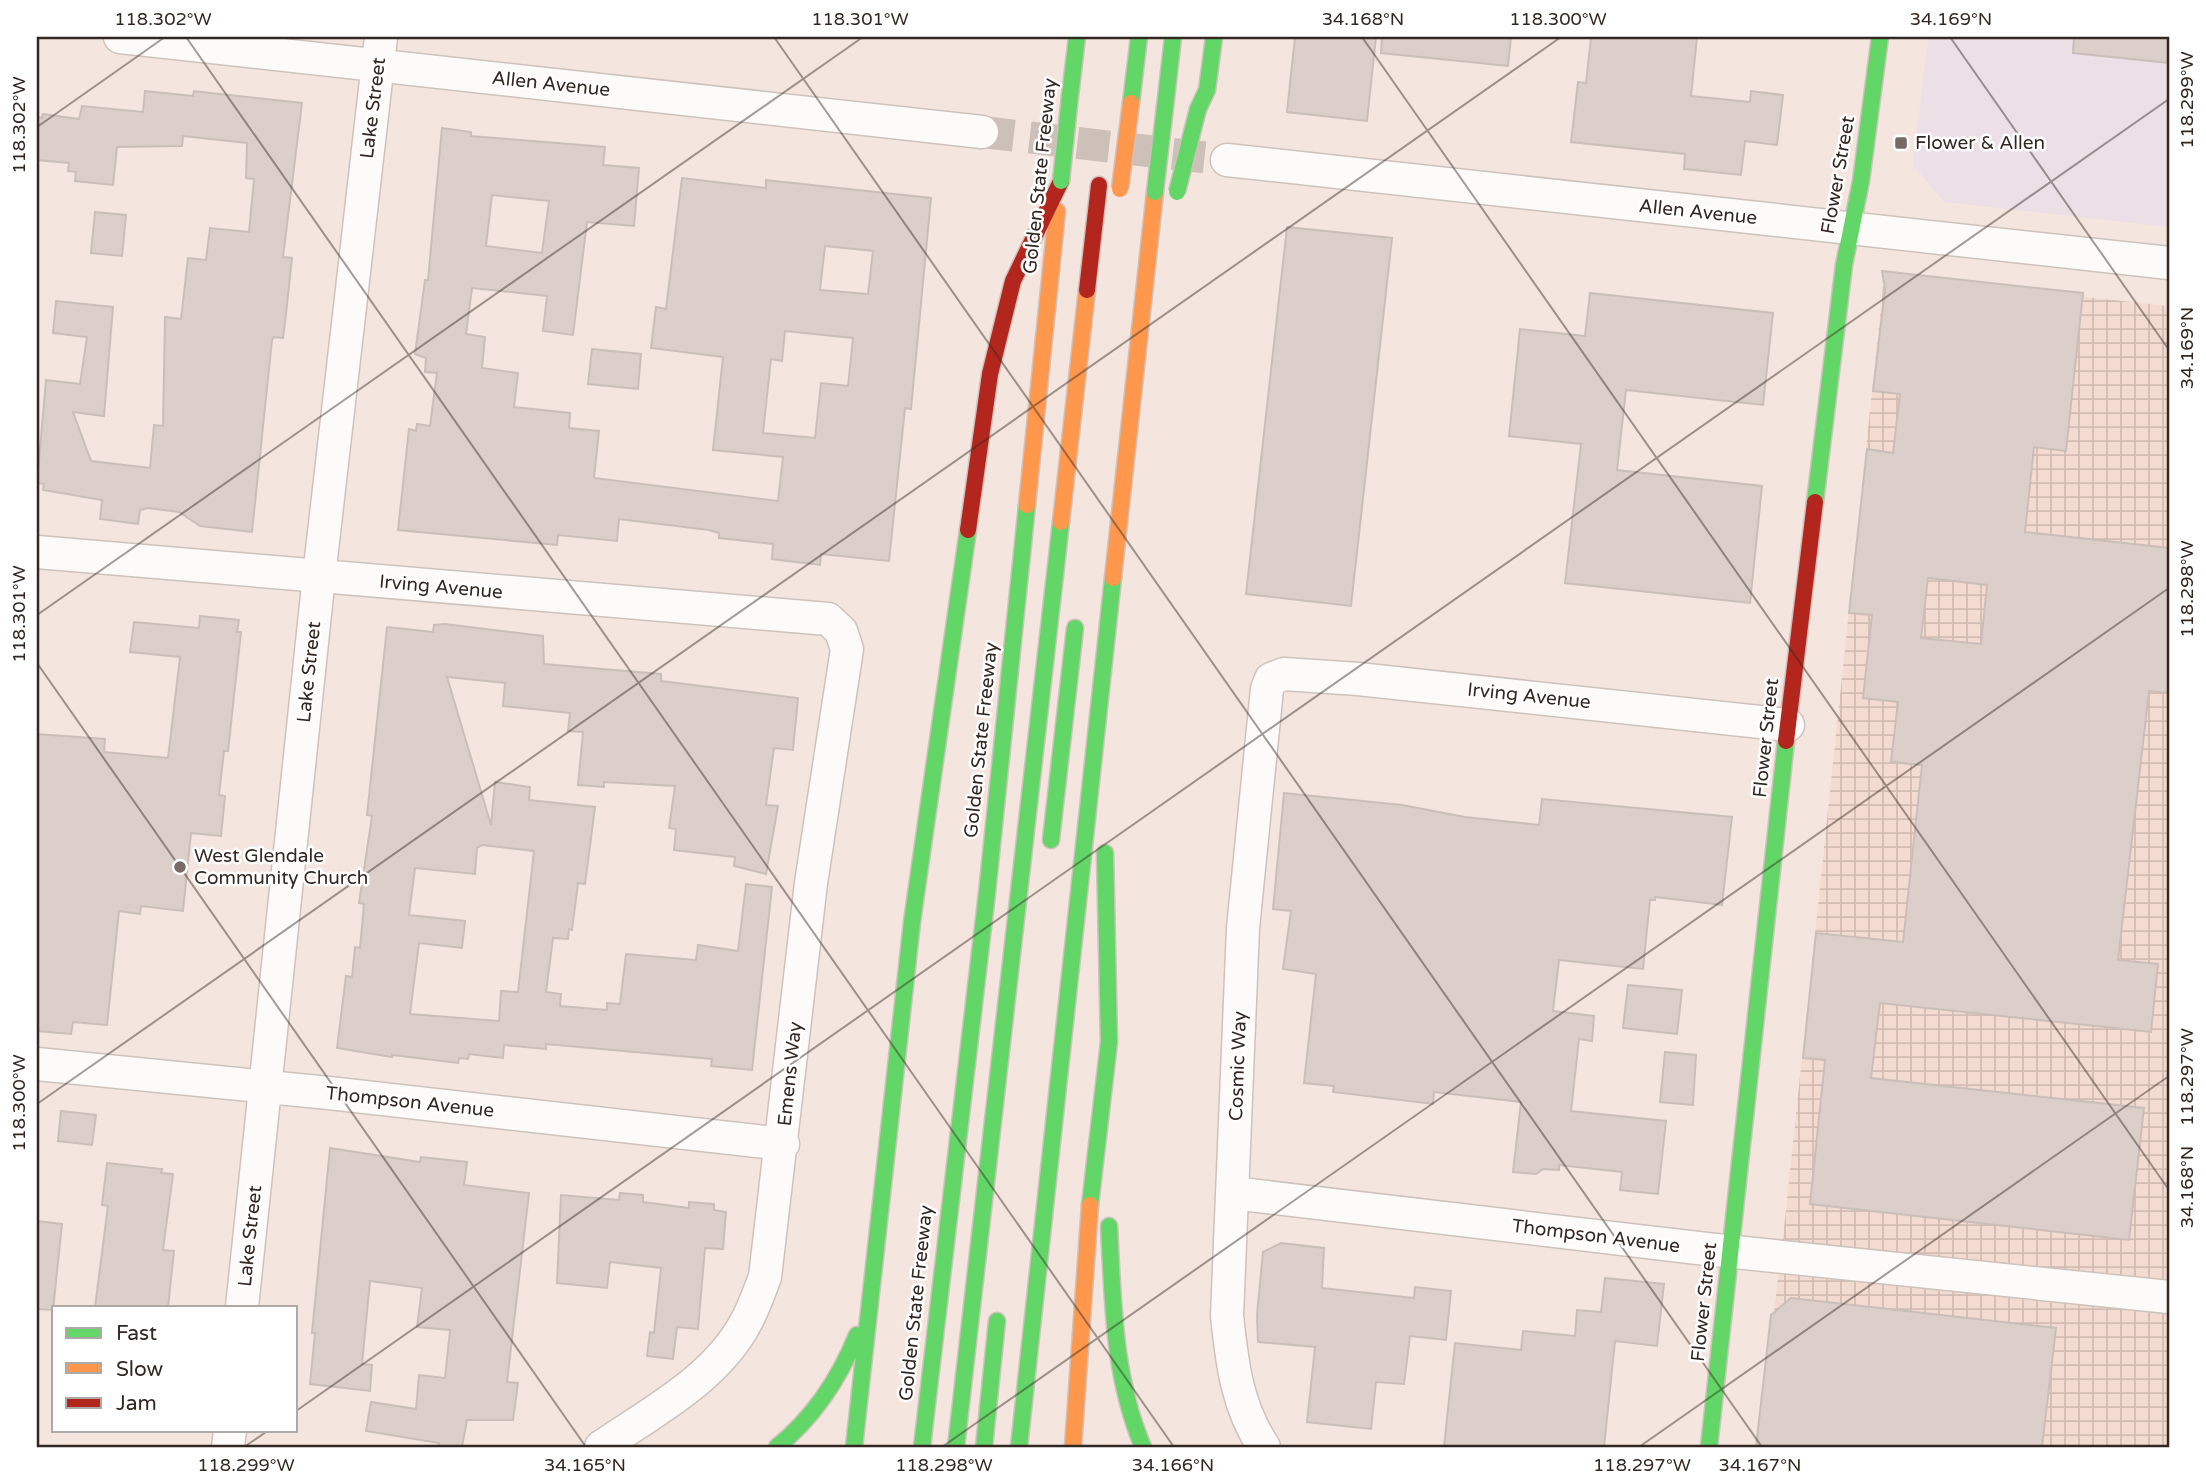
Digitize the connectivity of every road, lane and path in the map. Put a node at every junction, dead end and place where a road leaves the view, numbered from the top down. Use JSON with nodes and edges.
{"nodes":[{"id":1,"x":120,"y":37,"type":"edge"},
{"id":2,"x":1076,"y":37,"type":"edge"},
{"id":3,"x":1139,"y":37,"type":"edge"},
{"id":4,"x":1173,"y":37,"type":"edge"},
{"id":5,"x":1214,"y":37,"type":"edge"},
{"id":6,"x":1880,"y":37,"type":"edge"},
{"id":7,"x":380,"y":51,"type":"edge"},
{"id":8,"x":982,"y":132,"type":"tunnel mouth"},
{"id":9,"x":1227,"y":160,"type":"tunnel mouth"},
{"id":10,"x":1100,"y":179,"type":"dead end"},
{"id":11,"x":1060,"y":181,"type":"junction"},
{"id":12,"x":1119,"y":196,"type":"dead end"},
{"id":13,"x":1849,"y":229,"type":"junction"},
{"id":14,"x":2169,"y":263,"type":"edge"},
{"id":15,"x":1147,"y":273,"type":"junction"},
{"id":16,"x":37,"y":552,"type":"edge"},
{"id":17,"x":319,"y":576,"type":"junction"},
{"id":18,"x":1077,"y":605,"type":"dead end"},
{"id":19,"x":841,"y":631,"type":"joint"},
{"id":20,"x":1271,"y":679,"type":"joint"},
{"id":21,"x":1101,"y":699,"type":"junction"},
{"id":22,"x":1788,"y":725,"type":"junction"},
{"id":23,"x":1049,"y":853,"type":"dead end"},
{"id":24,"x":37,"y":1064,"type":"edge"},
{"id":25,"x":265,"y":1088,"type":"junction"},
{"id":26,"x":1100,"y":1129,"type":"junction"},
{"id":27,"x":783,"y":1144,"type":"junction"},
{"id":28,"x":1232,"y":1193,"type":"junction"},
{"id":29,"x":1731,"y":1250,"type":"junction"},
{"id":30,"x":874,"y":1269,"type":"junction"},
{"id":31,"x":2169,"y":1297,"type":"edge"},
{"id":32,"x":999,"y":1301,"type":"dead end"},
{"id":33,"x":242,"y":1306,"type":"edge"},
{"id":34,"x":601,"y":1447,"type":"edge"},
{"id":35,"x":777,"y":1447,"type":"edge"},
{"id":36,"x":854,"y":1447,"type":"edge"},
{"id":37,"x":922,"y":1447,"type":"edge"},
{"id":38,"x":956,"y":1447,"type":"edge"},
{"id":39,"x":984,"y":1447,"type":"edge"},
{"id":40,"x":1019,"y":1447,"type":"edge"},
{"id":41,"x":1073,"y":1447,"type":"edge"},
{"id":42,"x":1143,"y":1447,"type":"edge"},
{"id":43,"x":1264,"y":1447,"type":"edge"},
{"id":44,"x":1709,"y":1447,"type":"edge"}],
"edges":[{"from":1,"to":7,"type":"street","name":"Allen Avenue"},
{"from":2,"to":11,"type":"main road","name":"Golden State Freeway","bridge":true},
{"from":3,"to":12,"type":"main road","bridge":true},
{"from":4,"to":15,"type":"main road","bridge":true},
{"from":5,"to":15,"type":"main road","bridge":true},
{"from":6,"to":13,"type":"main road","name":"Flower Street"},
{"from":7,"to":8,"type":"street","name":"Allen Avenue"},
{"from":7,"to":17,"type":"street","name":"Lake Street"},
{"from":9,"to":13,"type":"street","name":"Allen Avenue"},
{"from":10,"to":38,"type":"main road"},
{"from":11,"to":30,"type":"main road"},
{"from":11,"to":37,"type":"main road","name":"Golden State Freeway"},
{"from":13,"to":14,"type":"street","name":"Allen Avenue"},
{"from":13,"to":22,"type":"main road","name":"Flower Street"},
{"from":15,"to":21,"type":"main road"},
{"from":16,"to":17,"type":"street","name":"Irving Avenue"},
{"from":17,"to":19,"type":"street","name":"Irving Avenue"},
{"from":17,"to":25,"type":"street","name":"Lake Street"},
{"from":18,"to":23,"type":"main road"},
{"from":19,"to":27,"type":"street","name":"Emens Way"},
{"from":20,"to":22,"type":"street","name":"Irving Avenue"},
{"from":20,"to":28,"type":"street","name":"Cosmic Way"},
{"from":21,"to":26,"type":"main road"},
{"from":21,"to":40,"type":"main road"},
{"from":22,"to":29,"type":"main road","name":"Flower Street"},
{"from":24,"to":25,"type":"street","name":"Thompson Avenue"},
{"from":25,"to":27,"type":"street","name":"Thompson Avenue"},
{"from":25,"to":33,"type":"street","name":"Lake Street"},
{"from":26,"to":41,"type":"main road"},
{"from":26,"to":42,"type":"main road"},
{"from":27,"to":34,"type":"street","name":"Emens Way"},
{"from":28,"to":29,"type":"street","name":"Thompson Avenue"},
{"from":28,"to":43,"type":"street","name":"Cosmic Way"},
{"from":29,"to":31,"type":"street","name":"Thompson Avenue"},
{"from":29,"to":44,"type":"main road","name":"Flower Street"},
{"from":30,"to":35,"type":"main road"},
{"from":30,"to":36,"type":"main road"},
{"from":32,"to":39,"type":"main road"}]}
